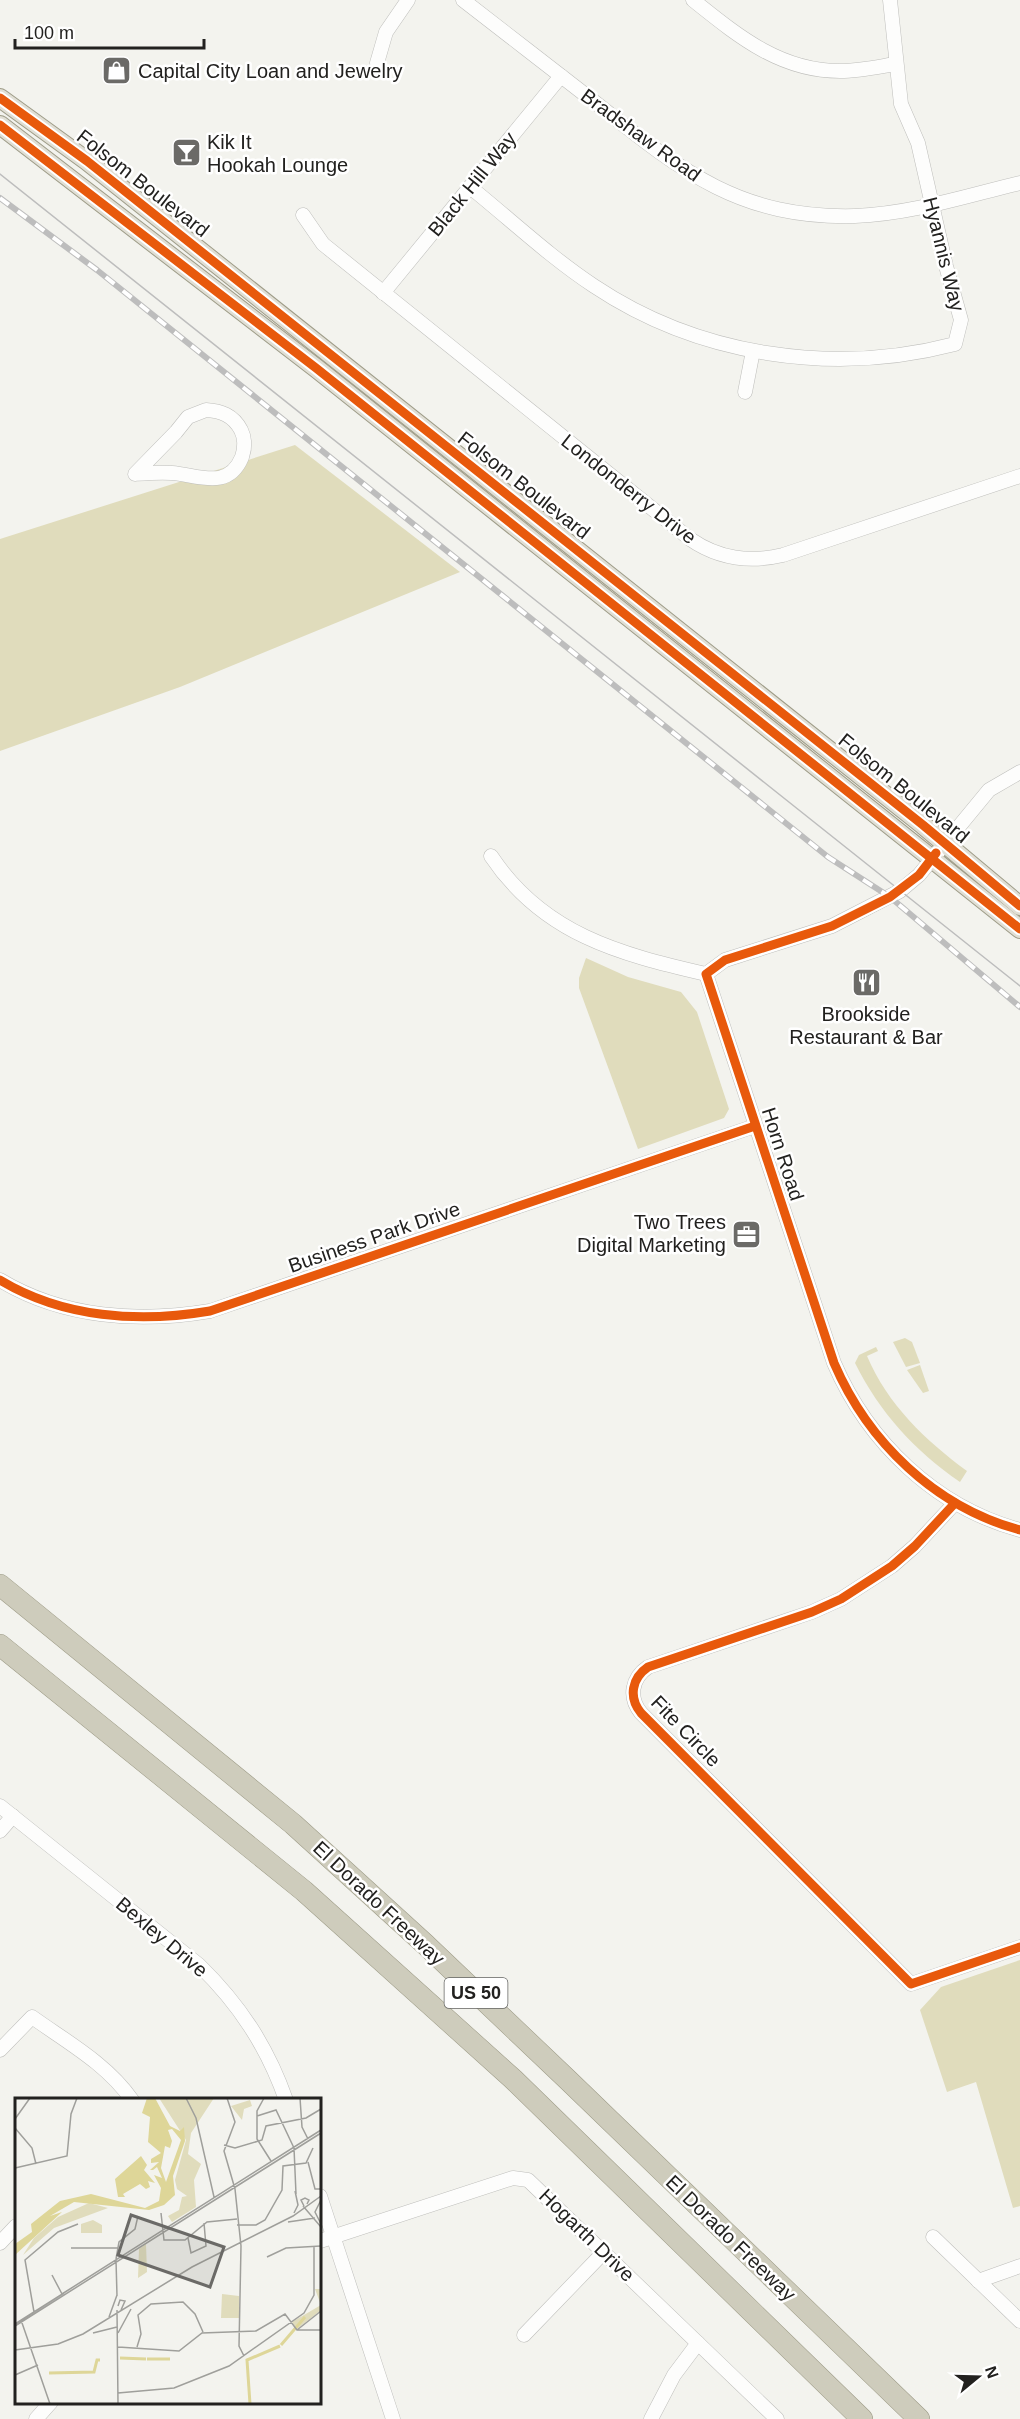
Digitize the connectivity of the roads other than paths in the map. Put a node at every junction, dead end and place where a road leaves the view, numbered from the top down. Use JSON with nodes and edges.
{"nodes":[{"id":1,"x":408,"y":0,"type":"edge"},
{"id":2,"x":463,"y":0,"type":"edge"},
{"id":3,"x":693,"y":0,"type":"edge"},
{"id":4,"x":890,"y":0,"type":"edge"},
{"id":5,"x":377,"y":63,"type":"dead end"},
{"id":6,"x":896,"y":64,"type":"junction"},
{"id":7,"x":561,"y":76,"type":"junction"},
{"id":8,"x":0,"y":98,"type":"edge"},
{"id":9,"x":0,"y":125,"type":"edge"},
{"id":10,"x":1020,"y":183,"type":"edge"},
{"id":11,"x":470,"y":187,"type":"junction"},
{"id":12,"x":931,"y":204,"type":"junction"},
{"id":13,"x":303,"y":215,"type":"dead end"},
{"id":14,"x":383,"y":293,"type":"junction"},
{"id":15,"x":753,"y":351,"type":"junction"},
{"id":16,"x":745,"y":392,"type":"dead end"},
{"id":17,"x":176,"y":432,"type":"joint"},
{"id":18,"x":1020,"y":476,"type":"edge"},
{"id":19,"x":656,"y":638,"type":"junction"},
{"id":20,"x":748,"y":687,"type":"junction"},
{"id":21,"x":1020,"y":772,"type":"edge"},
{"id":22,"x":944,"y":843,"type":"junction"},
{"id":23,"x":490,"y":856,"type":"dead end"},
{"id":24,"x":932,"y":859,"type":"junction"},
{"id":25,"x":1020,"y":906,"type":"edge"},
{"id":26,"x":1020,"y":929,"type":"edge"},
{"id":27,"x":706,"y":974,"type":"junction"},
{"id":28,"x":755,"y":1126,"type":"junction"},
{"id":29,"x":0,"y":1280,"type":"edge"},
{"id":30,"x":955,"y":1503,"type":"junction"},
{"id":31,"x":1020,"y":1530,"type":"edge"},
{"id":32,"x":0,"y":1585,"type":"edge"},
{"id":33,"x":0,"y":1645,"type":"edge"},
{"id":34,"x":0,"y":1806,"type":"edge"},
{"id":35,"x":13,"y":1816,"type":"junction"},
{"id":36,"x":0,"y":1832,"type":"edge"},
{"id":37,"x":1020,"y":1947,"type":"edge"},
{"id":38,"x":0,"y":2050,"type":"edge"},
{"id":39,"x":130,"y":2098,"type":"edge"},
{"id":40,"x":285,"y":2098,"type":"edge"},
{"id":41,"x":321,"y":2199,"type":"edge"},
{"id":42,"x":15,"y":2227,"type":"edge"},
{"id":43,"x":933,"y":2236,"type":"dead end"},
{"id":44,"x":334,"y":2237,"type":"junction"},
{"id":45,"x":321,"y":2241,"type":"edge"},
{"id":46,"x":0,"y":2243,"type":"edge"},
{"id":47,"x":603,"y":2252,"type":"junction"},
{"id":48,"x":1020,"y":2266,"type":"edge"},
{"id":49,"x":978,"y":2281,"type":"junction"},
{"id":50,"x":1020,"y":2321,"type":"edge"},
{"id":51,"x":524,"y":2335,"type":"dead end"},
{"id":52,"x":698,"y":2343,"type":"junction"},
{"id":53,"x":50,"y":2404,"type":"edge"},
{"id":54,"x":36,"y":2419,"type":"edge"},
{"id":55,"x":393,"y":2419,"type":"edge"},
{"id":56,"x":651,"y":2419,"type":"edge"},
{"id":57,"x":777,"y":2419,"type":"edge"},
{"id":58,"x":862,"y":2419,"type":"edge"},
{"id":59,"x":919,"y":2419,"type":"edge"}],
"edges":[{"from":1,"to":5,"type":"street"},
{"from":2,"to":7,"type":"street","name":"Bradshaw Road"},
{"from":3,"to":6,"type":"street"},
{"from":4,"to":6,"type":"street","name":"Hyannis Way"},
{"from":6,"to":12,"type":"street","name":"Hyannis Way"},
{"from":7,"to":11,"type":"street","name":"Black Hill Way"},
{"from":7,"to":12,"type":"street","name":"Bradshaw Road"},
{"from":8,"to":20,"type":"main road","name":"Folsom Boulevard"},
{"from":9,"to":19,"type":"main road","name":"Folsom Boulevard"},
{"from":10,"to":12,"type":"street","name":"Bradshaw Road"},
{"from":11,"to":14,"type":"street","name":"Black Hill Way"},
{"from":11,"to":15,"type":"street","name":"Hyannis Way"},
{"from":12,"to":15,"type":"street","name":"Hyannis Way"},
{"from":13,"to":14,"type":"street","name":"Londonderry Drive"},
{"from":14,"to":18,"type":"street","name":"Londonderry Drive"},
{"from":15,"to":16,"type":"street"},
{"from":17,"to":17,"type":"street"},
{"from":19,"to":20,"type":"main road"},
{"from":19,"to":24,"type":"main road","name":"Folsom Boulevard"},
{"from":20,"to":22,"type":"main road","name":"Folsom Boulevard"},
{"from":21,"to":22,"type":"street"},
{"from":22,"to":24,"type":"street"},
{"from":22,"to":25,"type":"main road","name":"Folsom Boulevard"},
{"from":23,"to":27,"type":"street"},
{"from":24,"to":26,"type":"main road","name":"Folsom Boulevard"},
{"from":24,"to":27,"type":"street"},
{"from":27,"to":28,"type":"street","name":"Horn Road"},
{"from":28,"to":29,"type":"street","name":"Business Park Drive"},
{"from":28,"to":30,"type":"street","name":"Horn Road"},
{"from":30,"to":31,"type":"street","name":"Horn Road"},
{"from":30,"to":37,"type":"street","name":"Fite Circle"},
{"from":32,"to":59,"type":"highway","name":"El Dorado Freeway","number":"US 50"},
{"from":33,"to":58,"type":"highway","name":"El Dorado Freeway","number":"US 50"},
{"from":34,"to":35,"type":"street","name":"Bexley Drive"},
{"from":35,"to":36,"type":"street"},
{"from":35,"to":40,"type":"street","name":"Bexley Drive"},
{"from":38,"to":39,"type":"street"},
{"from":41,"to":44,"type":"street"},
{"from":42,"to":46,"type":"street"},
{"from":43,"to":49,"type":"street"},
{"from":44,"to":45,"type":"street","name":"Hogarth Drive"},
{"from":44,"to":47,"type":"street","name":"Hogarth Drive"},
{"from":44,"to":55,"type":"street"},
{"from":47,"to":51,"type":"street"},
{"from":47,"to":52,"type":"street","name":"Hogarth Drive"},
{"from":48,"to":49,"type":"street"},
{"from":49,"to":50,"type":"street"},
{"from":52,"to":56,"type":"street"},
{"from":52,"to":57,"type":"street","name":"Hogarth Drive"},
{"from":53,"to":54,"type":"street"}]}
